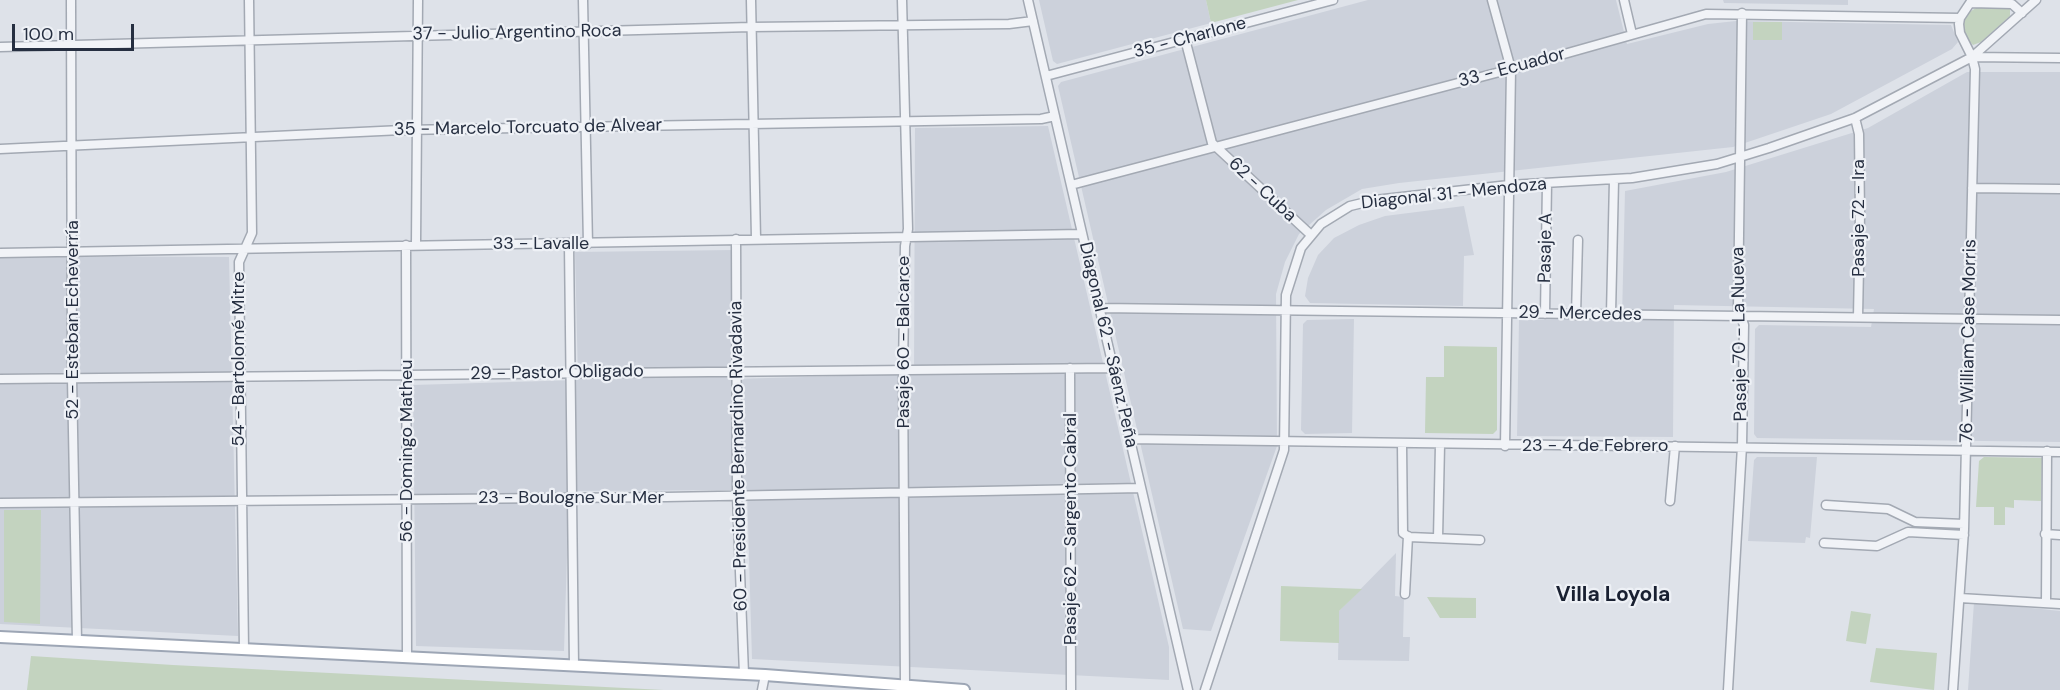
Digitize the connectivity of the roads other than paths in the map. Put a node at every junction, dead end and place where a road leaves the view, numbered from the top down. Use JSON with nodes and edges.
{"nodes":[{"id":1,"x":71,"y":0,"type":"edge"},
{"id":2,"x":249,"y":0,"type":"edge"},
{"id":3,"x":418,"y":0,"type":"edge"},
{"id":4,"x":583,"y":0,"type":"edge"},
{"id":5,"x":751,"y":0,"type":"edge"},
{"id":6,"x":902,"y":0,"type":"edge"},
{"id":7,"x":1028,"y":0,"type":"edge"},
{"id":8,"x":1333,"y":0,"type":"edge"},
{"id":9,"x":1492,"y":0,"type":"edge"},
{"id":10,"x":1624,"y":0,"type":"edge"},
{"id":11,"x":2036,"y":0,"type":"edge"},
{"id":12,"x":1972,"y":1,"type":"edge"},
{"id":13,"x":1742,"y":13,"type":"junction"},
{"id":14,"x":2022,"y":13,"type":"junction"},
{"id":15,"x":1960,"y":18,"type":"junction"},
{"id":16,"x":1033,"y":21,"type":"junction"},
{"id":17,"x":902,"y":24,"type":"junction"},
{"id":18,"x":751,"y":27,"type":"junction"},
{"id":19,"x":584,"y":32,"type":"junction"},
{"id":20,"x":1632,"y":34,"type":"junction"},
{"id":21,"x":418,"y":35,"type":"junction"},
{"id":22,"x":1185,"y":39,"type":"junction"},
{"id":23,"x":249,"y":40,"type":"junction"},
{"id":24,"x":71,"y":45,"type":"junction"},
{"id":25,"x":0,"y":47,"type":"edge"},
{"id":26,"x":1972,"y":57,"type":"junction"},
{"id":27,"x":2060,"y":58,"type":"edge"},
{"id":28,"x":1510,"y":69,"type":"junction"},
{"id":29,"x":1046,"y":76,"type":"junction"},
{"id":30,"x":1055,"y":116,"type":"junction"},
{"id":31,"x":1855,"y":118,"type":"junction"},
{"id":32,"x":904,"y":121,"type":"junction"},
{"id":33,"x":752,"y":125,"type":"junction"},
{"id":34,"x":585,"y":127,"type":"junction"},
{"id":35,"x":418,"y":130,"type":"junction"},
{"id":36,"x":251,"y":135,"type":"junction"},
{"id":37,"x":1214,"y":145,"type":"junction"},
{"id":38,"x":73,"y":147,"type":"junction"},
{"id":39,"x":0,"y":149,"type":"edge"},
{"id":40,"x":1739,"y":157,"type":"junction"},
{"id":41,"x":1614,"y":180,"type":"junction"},
{"id":42,"x":1547,"y":183,"type":"junction"},
{"id":43,"x":1071,"y":185,"type":"junction"},
{"id":44,"x":1509,"y":185,"type":"junction"},
{"id":45,"x":1972,"y":188,"type":"junction"},
{"id":46,"x":2060,"y":189,"type":"edge"},
{"id":47,"x":1082,"y":234,"type":"junction"},
{"id":48,"x":1311,"y":235,"type":"junction"},
{"id":49,"x":906,"y":237,"type":"junction"},
{"id":50,"x":756,"y":238,"type":"junction"},
{"id":51,"x":736,"y":239,"type":"junction"},
{"id":52,"x":1578,"y":240,"type":"dead end"},
{"id":53,"x":416,"y":244,"type":"junction"},
{"id":54,"x":588,"y":244,"type":"junction"},
{"id":55,"x":406,"y":245,"type":"junction"},
{"id":56,"x":569,"y":245,"type":"junction"},
{"id":57,"x":246,"y":248,"type":"junction"},
{"id":58,"x":73,"y":252,"type":"junction"},
{"id":59,"x":0,"y":253,"type":"edge"},
{"id":60,"x":1100,"y":308,"type":"junction"},
{"id":61,"x":1285,"y":310,"type":"junction"},
{"id":62,"x":1506,"y":313,"type":"junction"},
{"id":63,"x":1545,"y":314,"type":"junction"},
{"id":64,"x":1611,"y":314,"type":"junction"},
{"id":65,"x":1576,"y":315,"type":"junction"},
{"id":66,"x":1741,"y":316,"type":"junction"},
{"id":67,"x":1857,"y":317,"type":"junction"},
{"id":68,"x":1970,"y":319,"type":"junction"},
{"id":69,"x":2060,"y":320,"type":"edge"},
{"id":70,"x":1070,"y":368,"type":"junction"},
{"id":71,"x":1113,"y":368,"type":"junction"},
{"id":72,"x":903,"y":369,"type":"junction"},
{"id":73,"x":737,"y":371,"type":"junction"},
{"id":74,"x":572,"y":373,"type":"junction"},
{"id":75,"x":408,"y":375,"type":"junction"},
{"id":76,"x":239,"y":376,"type":"junction"},
{"id":77,"x":72,"y":378,"type":"junction"},
{"id":78,"x":0,"y":379,"type":"edge"},
{"id":79,"x":1129,"y":439,"type":"junction"},
{"id":80,"x":1286,"y":442,"type":"junction"},
{"id":81,"x":1402,"y":445,"type":"junction"},
{"id":82,"x":1440,"y":445,"type":"junction"},
{"id":83,"x":1505,"y":446,"type":"junction"},
{"id":84,"x":1675,"y":446,"type":"junction"},
{"id":85,"x":1742,"y":446,"type":"junction"},
{"id":86,"x":1967,"y":450,"type":"junction"},
{"id":87,"x":2048,"y":451,"type":"junction"},
{"id":88,"x":2060,"y":452,"type":"edge"},
{"id":89,"x":1141,"y":488,"type":"junction"},
{"id":90,"x":1071,"y":490,"type":"junction"},
{"id":91,"x":904,"y":493,"type":"junction"},
{"id":92,"x":737,"y":495,"type":"junction"},
{"id":93,"x":573,"y":498,"type":"junction"},
{"id":94,"x":406,"y":499,"type":"junction"},
{"id":95,"x":240,"y":501,"type":"junction"},
{"id":96,"x":1670,"y":501,"type":"dead end"},
{"id":97,"x":0,"y":502,"type":"edge"},
{"id":98,"x":75,"y":502,"type":"junction"},
{"id":99,"x":1826,"y":505,"type":"dead end"},
{"id":100,"x":1964,"y":524,"type":"junction"},
{"id":101,"x":2045,"y":534,"type":"junction"},
{"id":102,"x":1964,"y":535,"type":"junction"},
{"id":103,"x":2060,"y":535,"type":"edge"},
{"id":104,"x":1408,"y":536,"type":"junction"},
{"id":105,"x":1438,"y":538,"type":"junction"},
{"id":106,"x":1480,"y":540,"type":"dead end"},
{"id":107,"x":1824,"y":543,"type":"dead end"},
{"id":108,"x":1405,"y":594,"type":"dead end"},
{"id":109,"x":1960,"y":598,"type":"junction"},
{"id":110,"x":2046,"y":603,"type":"junction"},
{"id":111,"x":2060,"y":604,"type":"edge"},
{"id":112,"x":0,"y":637,"type":"edge"},
{"id":113,"x":77,"y":641,"type":"junction"},
{"id":114,"x":244,"y":650,"type":"junction"},
{"id":115,"x":407,"y":658,"type":"junction"},
{"id":116,"x":574,"y":666,"type":"junction"},
{"id":117,"x":744,"y":674,"type":"junction"},
{"id":118,"x":765,"y":675,"type":"junction"},
{"id":119,"x":905,"y":685,"type":"junction"},
{"id":120,"x":859,"y":686,"type":"edge"},
{"id":121,"x":762,"y":690,"type":"edge"},
{"id":122,"x":964,"y":690,"type":"edge"},
{"id":123,"x":1071,"y":690,"type":"edge"},
{"id":124,"x":1188,"y":690,"type":"edge"},
{"id":125,"x":1205,"y":690,"type":"edge"},
{"id":126,"x":1728,"y":690,"type":"edge"},
{"id":127,"x":1953,"y":690,"type":"edge"}],
"edges":[{"from":1,"to":24,"type":"street","name":"52 - Esteban Echeverría"},
{"from":2,"to":23,"type":"street","name":"54 - Bartolomé Mitre"},
{"from":3,"to":21,"type":"street"},
{"from":4,"to":19,"type":"street"},
{"from":5,"to":18,"type":"street"},
{"from":6,"to":17,"type":"street","name":"Pasaje 60 - Balcarce"},
{"from":7,"to":16,"type":"street","name":"Diagonal 62 - Sáenz Peña"},
{"from":8,"to":22,"type":"street","name":"35 - Charlone"},
{"from":9,"to":28,"type":"street"},
{"from":10,"to":20,"type":"street"},
{"from":11,"to":14,"type":"street","name":"Diagonal 31 - Mendoza"},
{"from":12,"to":14,"type":"street"},
{"from":12,"to":15,"type":"street"},
{"from":13,"to":15,"type":"street","name":"33 - Ecuador"},
{"from":13,"to":20,"type":"street","name":"33 - Ecuador"},
{"from":13,"to":40,"type":"street","name":"Pasaje 70 - La Nueva"},
{"from":14,"to":26,"type":"street","name":"Diagonal 31 - Mendoza"},
{"from":15,"to":26,"type":"street","name":"76 - William Case Morris"},
{"from":16,"to":17,"type":"street","name":"37 - Julio Argentino Roca"},
{"from":16,"to":29,"type":"street","name":"Diagonal 62 - Sáenz Peña"},
{"from":17,"to":18,"type":"street","name":"37 - Julio Argentino Roca"},
{"from":17,"to":32,"type":"street","name":"Pasaje 60 - Balcarce"},
{"from":18,"to":19,"type":"street","name":"37 - Julio Argentino Roca"},
{"from":18,"to":33,"type":"street"},
{"from":19,"to":21,"type":"street","name":"37 - Julio Argentino Roca"},
{"from":19,"to":34,"type":"street"},
{"from":20,"to":28,"type":"street","name":"33 - Ecuador"},
{"from":21,"to":23,"type":"street","name":"37 - Julio Argentino Roca"},
{"from":21,"to":35,"type":"street"},
{"from":22,"to":29,"type":"street","name":"35 - Charlone"},
{"from":22,"to":37,"type":"street"},
{"from":23,"to":24,"type":"street","name":"37 - Julio Argentino Roca"},
{"from":23,"to":36,"type":"street","name":"54 - Bartolomé Mitre"},
{"from":24,"to":25,"type":"street","name":"37 - Julio Argentino Roca"},
{"from":24,"to":38,"type":"street","name":"52 - Esteban Echeverría"},
{"from":26,"to":27,"type":"street"},
{"from":26,"to":31,"type":"street","name":"Diagonal 31 - Mendoza"},
{"from":26,"to":45,"type":"street","name":"76 - William Case Morris"},
{"from":28,"to":37,"type":"street","name":"33 - Ecuador"},
{"from":28,"to":44,"type":"street"},
{"from":29,"to":30,"type":"street","name":"Diagonal 62 - Sáenz Peña"},
{"from":30,"to":32,"type":"street","name":"35 - Marcelo Torcuato de Alvear"},
{"from":30,"to":43,"type":"street","name":"Diagonal 62 - Sáenz Peña"},
{"from":31,"to":40,"type":"street","name":"Diagonal 31 - Mendoza"},
{"from":31,"to":67,"type":"street","name":"Pasaje 72 - Ira"},
{"from":32,"to":33,"type":"street","name":"35 - Marcelo Torcuato de Alvear"},
{"from":32,"to":49,"type":"street","name":"Pasaje 60 - Balcarce"},
{"from":33,"to":34,"type":"street","name":"35 - Marcelo Torcuato de Alvear"},
{"from":33,"to":50,"type":"street"},
{"from":34,"to":35,"type":"street","name":"35 - Marcelo Torcuato de Alvear"},
{"from":34,"to":54,"type":"street"},
{"from":35,"to":36,"type":"street","name":"35 - Marcelo Torcuato de Alvear"},
{"from":35,"to":53,"type":"street"},
{"from":36,"to":38,"type":"street","name":"35 - Marcelo Torcuato de Alvear"},
{"from":36,"to":57,"type":"street","name":"54 - Bartolomé Mitre"},
{"from":37,"to":43,"type":"street","name":"33 - Ecuador"},
{"from":37,"to":48,"type":"street","name":"62 - Cuba"},
{"from":38,"to":39,"type":"street","name":"35 - Marcelo Torcuato de Alvear"},
{"from":38,"to":58,"type":"street","name":"52 - Esteban Echeverría"},
{"from":40,"to":41,"type":"street","name":"Diagonal 31 - Mendoza"},
{"from":40,"to":66,"type":"street","name":"Pasaje 70 - La Nueva"},
{"from":41,"to":42,"type":"street","name":"Diagonal 31 - Mendoza"},
{"from":41,"to":64,"type":"street"},
{"from":42,"to":44,"type":"street","name":"Diagonal 31 - Mendoza"},
{"from":42,"to":63,"type":"street","name":"Pasaje A"},
{"from":43,"to":47,"type":"street","name":"Diagonal 62 - Sáenz Peña"},
{"from":44,"to":48,"type":"street","name":"Diagonal 31 - Mendoza"},
{"from":44,"to":62,"type":"street"},
{"from":45,"to":46,"type":"street"},
{"from":45,"to":68,"type":"street","name":"76 - William Case Morris"},
{"from":47,"to":49,"type":"street","name":"33 - Lavalle"},
{"from":47,"to":60,"type":"street","name":"Diagonal 62 - Sáenz Peña"},
{"from":48,"to":61,"type":"street","name":"Diagonal 31 - Mendoza"},
{"from":49,"to":50,"type":"street","name":"33 - Lavalle"},
{"from":49,"to":72,"type":"street","name":"Pasaje 60 - Balcarce"},
{"from":50,"to":51,"type":"street","name":"33 - Lavalle"},
{"from":51,"to":54,"type":"street","name":"33 - Lavalle"},
{"from":51,"to":73,"type":"street","name":"60 - Presidente Bernardino Rivadavia"},
{"from":52,"to":65,"type":"street"},
{"from":53,"to":55,"type":"street","name":"33 - Lavalle"},
{"from":53,"to":56,"type":"street","name":"33 - Lavalle"},
{"from":54,"to":56,"type":"street","name":"33 - Lavalle"},
{"from":55,"to":57,"type":"street","name":"33 - Lavalle"},
{"from":55,"to":75,"type":"street","name":"56 - Domingo Matheu"},
{"from":56,"to":74,"type":"street"},
{"from":57,"to":58,"type":"street","name":"33 - Lavalle"},
{"from":57,"to":76,"type":"street","name":"54 - Bartolomé Mitre"},
{"from":58,"to":59,"type":"street","name":"33 - Lavalle"},
{"from":58,"to":77,"type":"street","name":"52 - Esteban Echeverría"},
{"from":60,"to":61,"type":"street","name":"29 - Mercedes"},
{"from":60,"to":71,"type":"street","name":"Diagonal 62 - Sáenz Peña"},
{"from":61,"to":62,"type":"street","name":"29 - Mercedes"},
{"from":61,"to":80,"type":"street","name":"Diagonal 31 - Mendoza"},
{"from":62,"to":63,"type":"street","name":"29 - Mercedes"},
{"from":62,"to":83,"type":"street"},
{"from":63,"to":65,"type":"street","name":"29 - Mercedes"},
{"from":64,"to":65,"type":"street","name":"29 - Mercedes"},
{"from":64,"to":66,"type":"street","name":"29 - Mercedes"},
{"from":66,"to":67,"type":"street","name":"29 - Mercedes"},
{"from":66,"to":85,"type":"street","name":"Pasaje 70 - La Nueva"},
{"from":67,"to":68,"type":"street","name":"29 - Mercedes"},
{"from":68,"to":69,"type":"street","name":"29 - Mercedes"},
{"from":68,"to":86,"type":"street","name":"76 - William Case Morris"},
{"from":70,"to":71,"type":"street","name":"29 - Pastor Obligado"},
{"from":70,"to":72,"type":"street","name":"29 - Pastor Obligado"},
{"from":70,"to":90,"type":"street","name":"Pasaje 62 - Sargento Cabral"},
{"from":71,"to":79,"type":"street","name":"Diagonal 62 - Sáenz Peña"},
{"from":72,"to":73,"type":"street","name":"29 - Pastor Obligado"},
{"from":72,"to":91,"type":"street","name":"Pasaje 60 - Balcarce"},
{"from":73,"to":74,"type":"street","name":"29 - Pastor Obligado"},
{"from":73,"to":92,"type":"street","name":"60 - Presidente Bernardino Rivadavia"},
{"from":74,"to":75,"type":"street","name":"29 - Pastor Obligado"},
{"from":74,"to":93,"type":"street"},
{"from":75,"to":76,"type":"street","name":"29 - Pastor Obligado"},
{"from":75,"to":94,"type":"street","name":"56 - Domingo Matheu"},
{"from":76,"to":77,"type":"street","name":"29 - Pastor Obligado"},
{"from":76,"to":95,"type":"street","name":"54 - Bartolomé Mitre"},
{"from":77,"to":78,"type":"street","name":"29 - Pastor Obligado"},
{"from":77,"to":98,"type":"street","name":"52 - Esteban Echeverría"},
{"from":79,"to":80,"type":"street","name":"23 - 4 de Febrero"},
{"from":79,"to":89,"type":"street","name":"Diagonal 62 - Sáenz Peña"},
{"from":80,"to":81,"type":"street","name":"23 - 4 de Febrero"},
{"from":80,"to":125,"type":"street","name":"Diagonal 31 - Mendoza"},
{"from":81,"to":82,"type":"street","name":"23 - 4 de Febrero"},
{"from":81,"to":104,"type":"street"},
{"from":82,"to":83,"type":"street","name":"23 - 4 de Febrero"},
{"from":82,"to":105,"type":"street"},
{"from":83,"to":84,"type":"street","name":"23 - 4 de Febrero"},
{"from":84,"to":85,"type":"street","name":"23 - 4 de Febrero"},
{"from":84,"to":96,"type":"street"},
{"from":85,"to":86,"type":"street","name":"23 - 4 de Febrero"},
{"from":85,"to":126,"type":"street","name":"Pasaje 70 - La Nueva"},
{"from":86,"to":87,"type":"street","name":"23 - 4 de Febrero"},
{"from":86,"to":100,"type":"street","name":"76 - William Case Morris"},
{"from":87,"to":88,"type":"street","name":"23 - 4 de Febrero"},
{"from":87,"to":101,"type":"street"},
{"from":89,"to":90,"type":"street","name":"23 - Boulogne Sur Mer"},
{"from":89,"to":124,"type":"street","name":"Diagonal 62 - Sáenz Peña"},
{"from":90,"to":91,"type":"street","name":"23 - Boulogne Sur Mer"},
{"from":90,"to":123,"type":"street","name":"Pasaje 62 - Sargento Cabral"},
{"from":91,"to":92,"type":"street","name":"23 - Boulogne Sur Mer"},
{"from":91,"to":119,"type":"street","name":"Pasaje 60 - Balcarce"},
{"from":92,"to":93,"type":"street","name":"23 - Boulogne Sur Mer"},
{"from":92,"to":117,"type":"street","name":"60 - Presidente Bernardino Rivadavia"},
{"from":93,"to":94,"type":"street","name":"23 - Boulogne Sur Mer"},
{"from":93,"to":116,"type":"street"},
{"from":94,"to":95,"type":"street","name":"23 - Boulogne Sur Mer"},
{"from":94,"to":115,"type":"street","name":"56 - Domingo Matheu"},
{"from":95,"to":98,"type":"street","name":"23 - Boulogne Sur Mer"},
{"from":95,"to":114,"type":"street","name":"54 - Bartolomé Mitre"},
{"from":97,"to":98,"type":"street","name":"23 - Boulogne Sur Mer"},
{"from":98,"to":113,"type":"street","name":"52 - Esteban Echeverría"},
{"from":99,"to":100,"type":"street"},
{"from":100,"to":102,"type":"street","name":"76 - William Case Morris"},
{"from":101,"to":103,"type":"street"},
{"from":101,"to":110,"type":"street"},
{"from":102,"to":107,"type":"street"},
{"from":102,"to":109,"type":"street","name":"76 - William Case Morris"},
{"from":104,"to":105,"type":"street"},
{"from":104,"to":108,"type":"street"},
{"from":105,"to":106,"type":"street"},
{"from":109,"to":110,"type":"street"},
{"from":109,"to":127,"type":"street","name":"76 - William Case Morris"},
{"from":110,"to":111,"type":"street"},
{"from":112,"to":113,"type":"main road"},
{"from":113,"to":114,"type":"main road"},
{"from":114,"to":115,"type":"main road"},
{"from":115,"to":116,"type":"main road"},
{"from":116,"to":117,"type":"main road"},
{"from":117,"to":118,"type":"main road"},
{"from":118,"to":120,"type":"main road"},
{"from":118,"to":121,"type":"street"},
{"from":119,"to":120,"type":"main road"},
{"from":119,"to":122,"type":"main road"}]}
